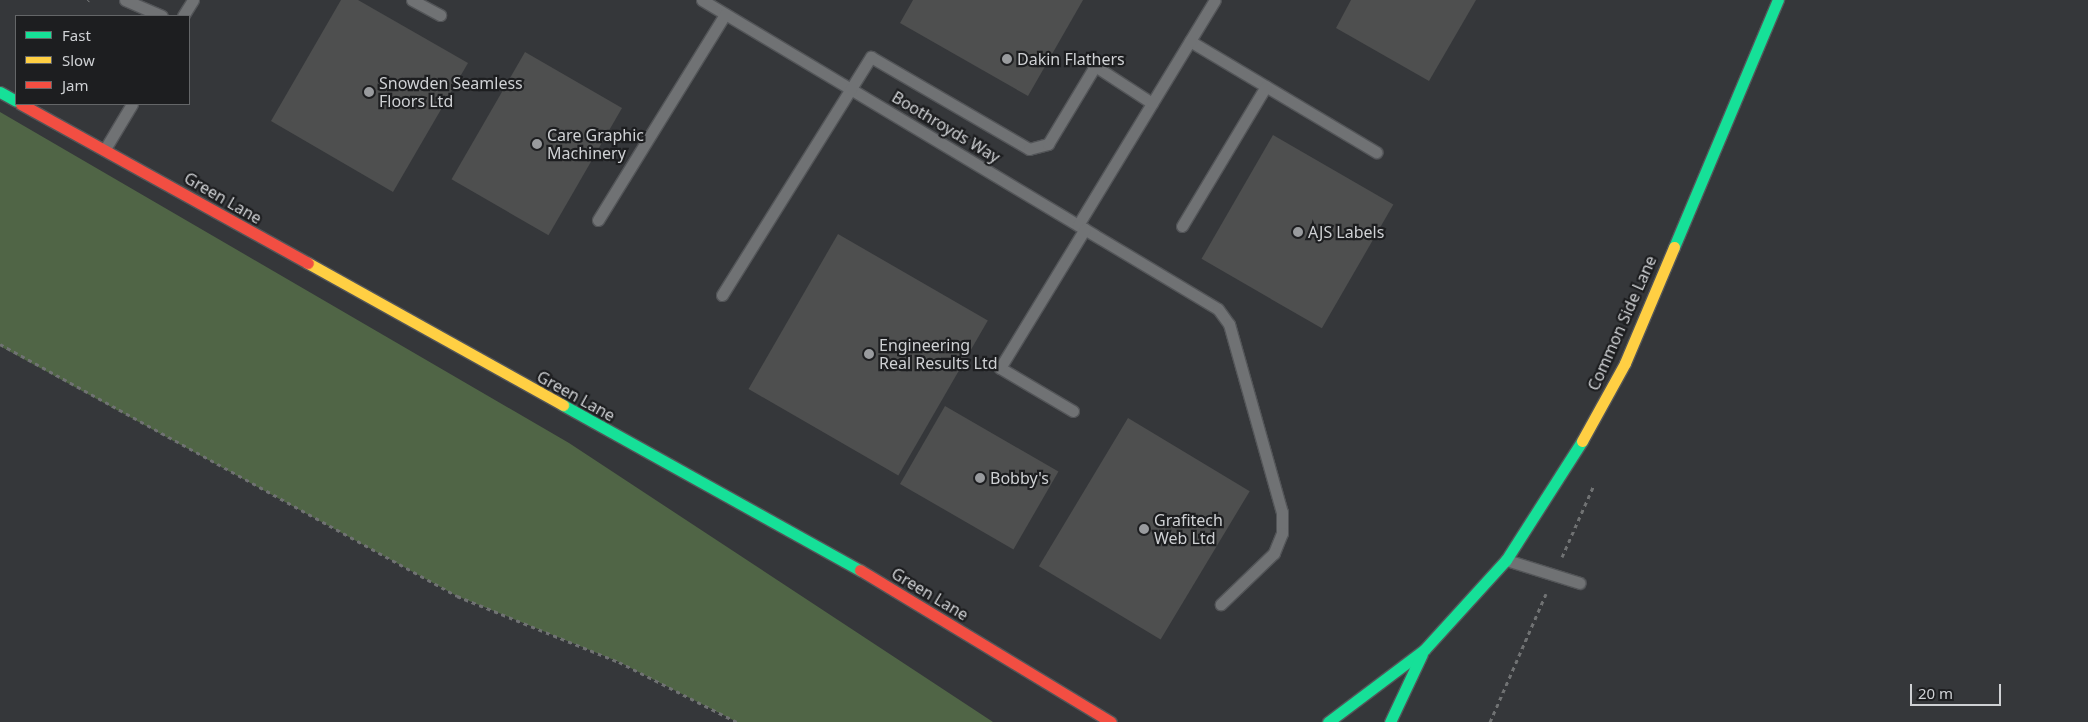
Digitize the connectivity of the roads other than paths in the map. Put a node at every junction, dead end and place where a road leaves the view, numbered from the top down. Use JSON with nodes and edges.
{"nodes":[{"id":1,"x":126,"y":0,"type":"edge"},
{"id":2,"x":193,"y":0,"type":"edge"},
{"id":3,"x":412,"y":0,"type":"edge"},
{"id":4,"x":702,"y":0,"type":"edge"},
{"id":5,"x":1215,"y":0,"type":"edge"},
{"id":6,"x":1778,"y":0,"type":"edge"},
{"id":7,"x":717,"y":4,"type":"edge"},
{"id":8,"x":725,"y":14,"type":"junction"},
{"id":9,"x":160,"y":15,"type":"edge"},
{"id":10,"x":184,"y":15,"type":"edge"},
{"id":11,"x":440,"y":15,"type":"dead end"},
{"id":12,"x":1190,"y":41,"type":"junction"},
{"id":13,"x":1266,"y":86,"type":"junction"},
{"id":14,"x":849,"y":88,"type":"junction"},
{"id":15,"x":0,"y":92,"type":"edge"},
{"id":16,"x":15,"y":100,"type":"edge"},
{"id":17,"x":1152,"y":103,"type":"junction"},
{"id":18,"x":23,"y":105,"type":"edge"},
{"id":19,"x":131,"y":105,"type":"edge"},
{"id":20,"x":105,"y":149,"type":"junction"},
{"id":21,"x":1376,"y":152,"type":"dead end"},
{"id":22,"x":598,"y":220,"type":"dead end"},
{"id":23,"x":1182,"y":226,"type":"dead end"},
{"id":24,"x":1081,"y":227,"type":"junction"},
{"id":25,"x":722,"y":294,"type":"dead end"},
{"id":26,"x":1073,"y":411,"type":"dead end"},
{"id":27,"x":1506,"y":560,"type":"junction"},
{"id":28,"x":1580,"y":583,"type":"dead end"},
{"id":29,"x":1221,"y":604,"type":"dead end"},
{"id":30,"x":1424,"y":650,"type":"junction"},
{"id":31,"x":1112,"y":722,"type":"edge"},
{"id":32,"x":1328,"y":722,"type":"edge"},
{"id":33,"x":1390,"y":722,"type":"edge"}],
"edges":[{"from":1,"to":9,"type":"lane"},
{"from":2,"to":10,"type":"lane"},
{"from":3,"to":11,"type":"lane"},
{"from":4,"to":7,"type":"lane","name":"Boothroyds Way"},
{"from":5,"to":12,"type":"lane"},
{"from":6,"to":27,"type":"street","name":"Common Side Lane"},
{"from":7,"to":8,"type":"lane","name":"Boothroyds Way"},
{"from":8,"to":14,"type":"lane","name":"Boothroyds Way"},
{"from":8,"to":22,"type":"lane"},
{"from":12,"to":13,"type":"lane"},
{"from":12,"to":17,"type":"lane"},
{"from":13,"to":21,"type":"lane"},
{"from":13,"to":23,"type":"lane"},
{"from":14,"to":17,"type":"lane"},
{"from":14,"to":24,"type":"lane","name":"Boothroyds Way"},
{"from":14,"to":25,"type":"lane"},
{"from":15,"to":16,"type":"street"},
{"from":17,"to":24,"type":"lane"},
{"from":18,"to":20,"type":"street","name":"Green Lane"},
{"from":19,"to":20,"type":"lane"},
{"from":20,"to":31,"type":"street","name":"Green Lane"},
{"from":24,"to":26,"type":"lane"},
{"from":24,"to":29,"type":"lane","name":"Boothroyds Way"},
{"from":27,"to":28,"type":"lane"},
{"from":27,"to":30,"type":"street","name":"Common Side Lane"},
{"from":30,"to":32,"type":"street","name":"Common Side Lane"},
{"from":30,"to":33,"type":"street","name":"Common Side Lane"}]}
